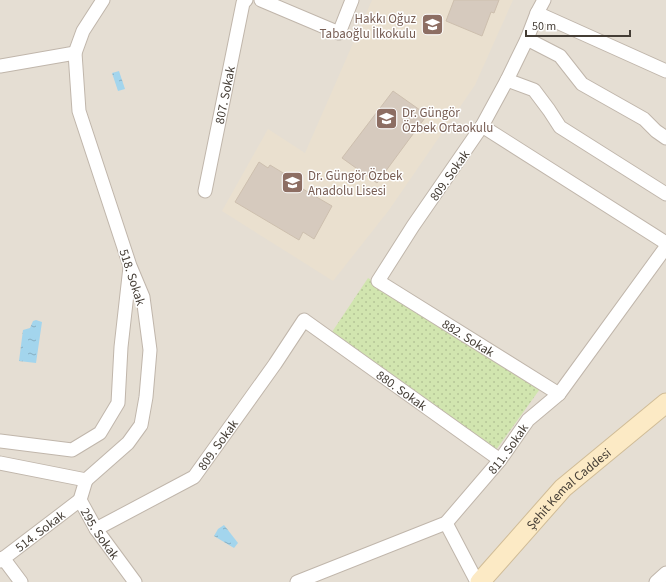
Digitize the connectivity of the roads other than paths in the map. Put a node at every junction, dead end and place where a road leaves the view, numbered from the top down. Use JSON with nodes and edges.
{"nodes":[{"id":1,"x":103,"y":0,"type":"edge"},
{"id":2,"x":246,"y":0,"type":"edge"},
{"id":3,"x":261,"y":0,"type":"edge"},
{"id":4,"x":352,"y":0,"type":"edge"},
{"id":5,"x":544,"y":0,"type":"edge"},
{"id":6,"x":537,"y":13,"type":"junction"},
{"id":7,"x":527,"y":39,"type":"junction"},
{"id":8,"x":75,"y":54,"type":"junction"},
{"id":9,"x":0,"y":66,"type":"edge"},
{"id":10,"x":666,"y":71,"type":"edge"},
{"id":11,"x":507,"y":80,"type":"junction"},
{"id":12,"x":482,"y":126,"type":"junction"},
{"id":13,"x":666,"y":138,"type":"edge"},
{"id":14,"x":205,"y":191,"type":"dead end"},
{"id":15,"x":666,"y":194,"type":"edge"},
{"id":16,"x":666,"y":243,"type":"edge"},
{"id":17,"x":666,"y":247,"type":"edge"},
{"id":18,"x":130,"y":266,"type":"junction"},
{"id":19,"x":378,"y":281,"type":"joint"},
{"id":20,"x":304,"y":320,"type":"joint"},
{"id":21,"x":559,"y":394,"type":"junction"},
{"id":22,"x":666,"y":403,"type":"edge"},
{"id":23,"x":0,"y":441,"type":"edge"},
{"id":24,"x":500,"y":460,"type":"junction"},
{"id":25,"x":0,"y":463,"type":"edge"},
{"id":26,"x":86,"y":480,"type":"junction"},
{"id":27,"x":80,"y":500,"type":"junction"},
{"id":28,"x":446,"y":522,"type":"junction"},
{"id":29,"x":96,"y":529,"type":"junction"},
{"id":30,"x":2,"y":560,"type":"edge"},
{"id":31,"x":21,"y":582,"type":"edge"},
{"id":32,"x":135,"y":582,"type":"edge"},
{"id":33,"x":297,"y":582,"type":"edge"},
{"id":34,"x":477,"y":582,"type":"edge"},
{"id":35,"x":480,"y":582,"type":"edge"}],
"edges":[{"from":1,"to":8,"type":"street","name":"518. Sokak"},
{"from":2,"to":14,"type":"street","name":"807. Sokak"},
{"from":3,"to":4,"type":"street"},
{"from":5,"to":6,"type":"street","name":"809. Sokak"},
{"from":6,"to":7,"type":"street","name":"809. Sokak"},
{"from":6,"to":10,"type":"street"},
{"from":7,"to":11,"type":"street","name":"809. Sokak"},
{"from":7,"to":13,"type":"street"},
{"from":8,"to":9,"type":"street"},
{"from":8,"to":18,"type":"street","name":"518. Sokak"},
{"from":11,"to":12,"type":"street","name":"809. Sokak"},
{"from":11,"to":15,"type":"street"},
{"from":12,"to":16,"type":"street"},
{"from":12,"to":19,"type":"street","name":"809. Sokak"},
{"from":17,"to":21,"type":"street","name":"811. Sokak"},
{"from":18,"to":23,"type":"street"},
{"from":18,"to":26,"type":"street","name":"518. Sokak"},
{"from":19,"to":21,"type":"street","name":"882. Sokak"},
{"from":20,"to":24,"type":"street","name":"880. Sokak"},
{"from":20,"to":29,"type":"street","name":"809. Sokak"},
{"from":21,"to":24,"type":"street","name":"811. Sokak"},
{"from":22,"to":35,"type":"main road","name":"Şehit Kemal Caddesi"},
{"from":24,"to":28,"type":"street","name":"811. Sokak"},
{"from":25,"to":26,"type":"street"},
{"from":26,"to":27,"type":"street","name":"295. Sokak"},
{"from":27,"to":29,"type":"street","name":"295. Sokak"},
{"from":27,"to":30,"type":"street","name":"514. Sokak"},
{"from":28,"to":33,"type":"street","name":"811. Sokak"},
{"from":28,"to":34,"type":"street"},
{"from":29,"to":32,"type":"street","name":"295. Sokak"},
{"from":30,"to":31,"type":"street"}]}
